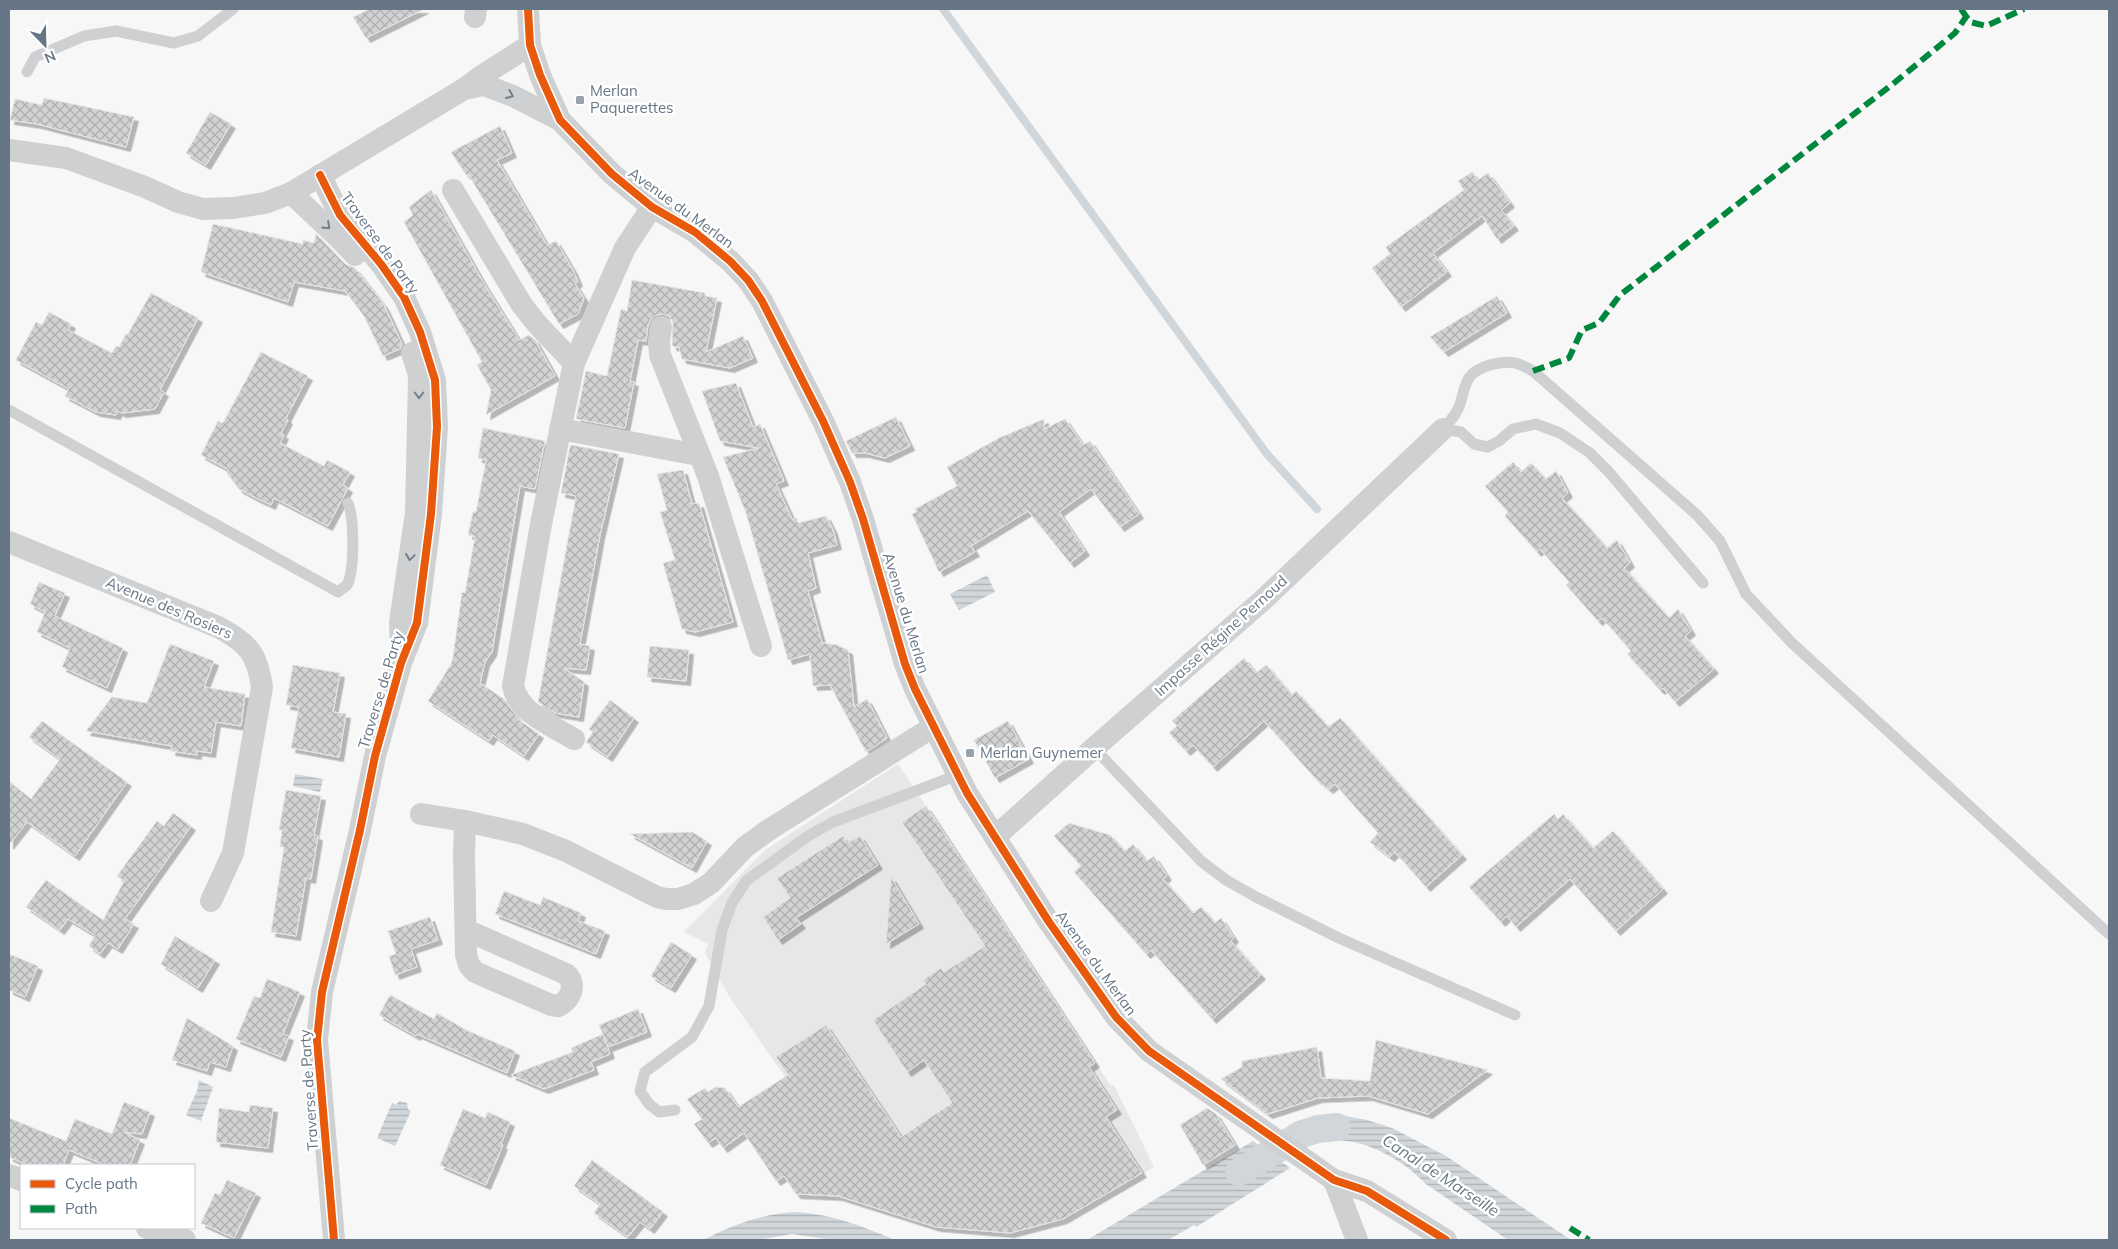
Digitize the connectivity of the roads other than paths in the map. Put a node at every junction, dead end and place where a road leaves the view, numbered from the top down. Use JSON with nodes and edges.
{"nodes":[{"id":1,"x":233,"y":9,"type":"edge"},
{"id":2,"x":528,"y":9,"type":"edge"},
{"id":3,"x":530,"y":45,"type":"junction"},
{"id":4,"x":27,"y":72,"type":"dead end"},
{"id":5,"x":464,"y":89,"type":"junction"},
{"id":6,"x":560,"y":120,"type":"junction"},
{"id":7,"x":9,"y":150,"type":"edge"},
{"id":8,"x":320,"y":175,"type":"junction"},
{"id":9,"x":453,"y":190,"type":"dead end"},
{"id":10,"x":291,"y":193,"type":"junction"},
{"id":11,"x":652,"y":206,"type":"junction"},
{"id":12,"x":661,"y":327,"type":"dead end"},
{"id":13,"x":574,"y":363,"type":"junction"},
{"id":14,"x":9,"y":410,"type":"edge"},
{"id":15,"x":560,"y":429,"type":"junction"},
{"id":16,"x":1443,"y":429,"type":"junction"},
{"id":17,"x":698,"y":455,"type":"junction"},
{"id":18,"x":348,"y":502,"type":"dead end"},
{"id":19,"x":9,"y":542,"type":"edge"},
{"id":20,"x":1703,"y":583,"type":"dead end"},
{"id":21,"x":761,"y":646,"type":"dead end"},
{"id":22,"x":401,"y":663,"type":"junction"},
{"id":23,"x":933,"y":727,"type":"junction"},
{"id":24,"x":574,"y":739,"type":"dead end"},
{"id":25,"x":1094,"y":748,"type":"junction"},
{"id":26,"x":958,"y":775,"type":"junction"},
{"id":27,"x":421,"y":814,"type":"dead end"},
{"id":28,"x":465,"y":820,"type":"junction"},
{"id":29,"x":995,"y":837,"type":"junction"},
{"id":30,"x":211,"y":901,"type":"dead end"},
{"id":31,"x":466,"y":930,"type":"junction"},
{"id":32,"x":2109,"y":934,"type":"edge"},
{"id":33,"x":1516,"y":1016,"type":"dead end"},
{"id":34,"x":675,"y":1110,"type":"dead end"},
{"id":35,"x":1334,"y":1180,"type":"junction"},
{"id":36,"x":150,"y":1229,"type":"edge"},
{"id":37,"x":185,"y":1240,"type":"edge"},
{"id":38,"x":334,"y":1240,"type":"edge"},
{"id":39,"x":1357,"y":1240,"type":"edge"},
{"id":40,"x":1446,"y":1240,"type":"edge"}],
"edges":[{"from":1,"to":4,"type":"lane"},
{"from":2,"to":3,"type":"street","name":"Avenue du Merlan"},
{"from":3,"to":5,"type":"street"},
{"from":3,"to":6,"type":"street","name":"Avenue du Merlan"},
{"from":5,"to":6,"type":"street","one_way":true},
{"from":5,"to":8,"type":"street"},
{"from":6,"to":11,"type":"street","name":"Avenue du Merlan"},
{"from":7,"to":10,"type":"street"},
{"from":8,"to":10,"type":"street"},
{"from":8,"to":22,"type":"street","name":"Traverse de Party"},
{"from":9,"to":13,"type":"street"},
{"from":10,"to":22,"type":"street","name":"Traverse de Party","one_way":true},
{"from":11,"to":13,"type":"street"},
{"from":11,"to":23,"type":"street","name":"Avenue du Merlan"},
{"from":12,"to":17,"type":"street"},
{"from":13,"to":15,"type":"street"},
{"from":14,"to":18,"type":"lane"},
{"from":15,"to":17,"type":"street"},
{"from":15,"to":24,"type":"street"},
{"from":16,"to":20,"type":"lane"},
{"from":16,"to":25,"type":"street","name":"Impasse Régine Pernoud"},
{"from":16,"to":32,"type":"lane"},
{"from":17,"to":21,"type":"street"},
{"from":19,"to":30,"type":"street","name":"Avenue des Rosiers"},
{"from":22,"to":38,"type":"street","name":"Traverse de Party"},
{"from":23,"to":26,"type":"street","name":"Avenue du Merlan"},
{"from":23,"to":28,"type":"street"},
{"from":25,"to":29,"type":"street","name":"Impasse Régine Pernoud"},
{"from":25,"to":33,"type":"lane"},
{"from":26,"to":29,"type":"street","name":"Avenue du Merlan"},
{"from":26,"to":34,"type":"lane"},
{"from":27,"to":28,"type":"street"},
{"from":28,"to":31,"type":"street"},
{"from":29,"to":35,"type":"street","name":"Avenue du Merlan"},
{"from":31,"to":31,"type":"street"},
{"from":35,"to":39,"type":"street"},
{"from":35,"to":40,"type":"street","name":"Avenue du Merlan"},
{"from":36,"to":37,"type":"street"}]}
